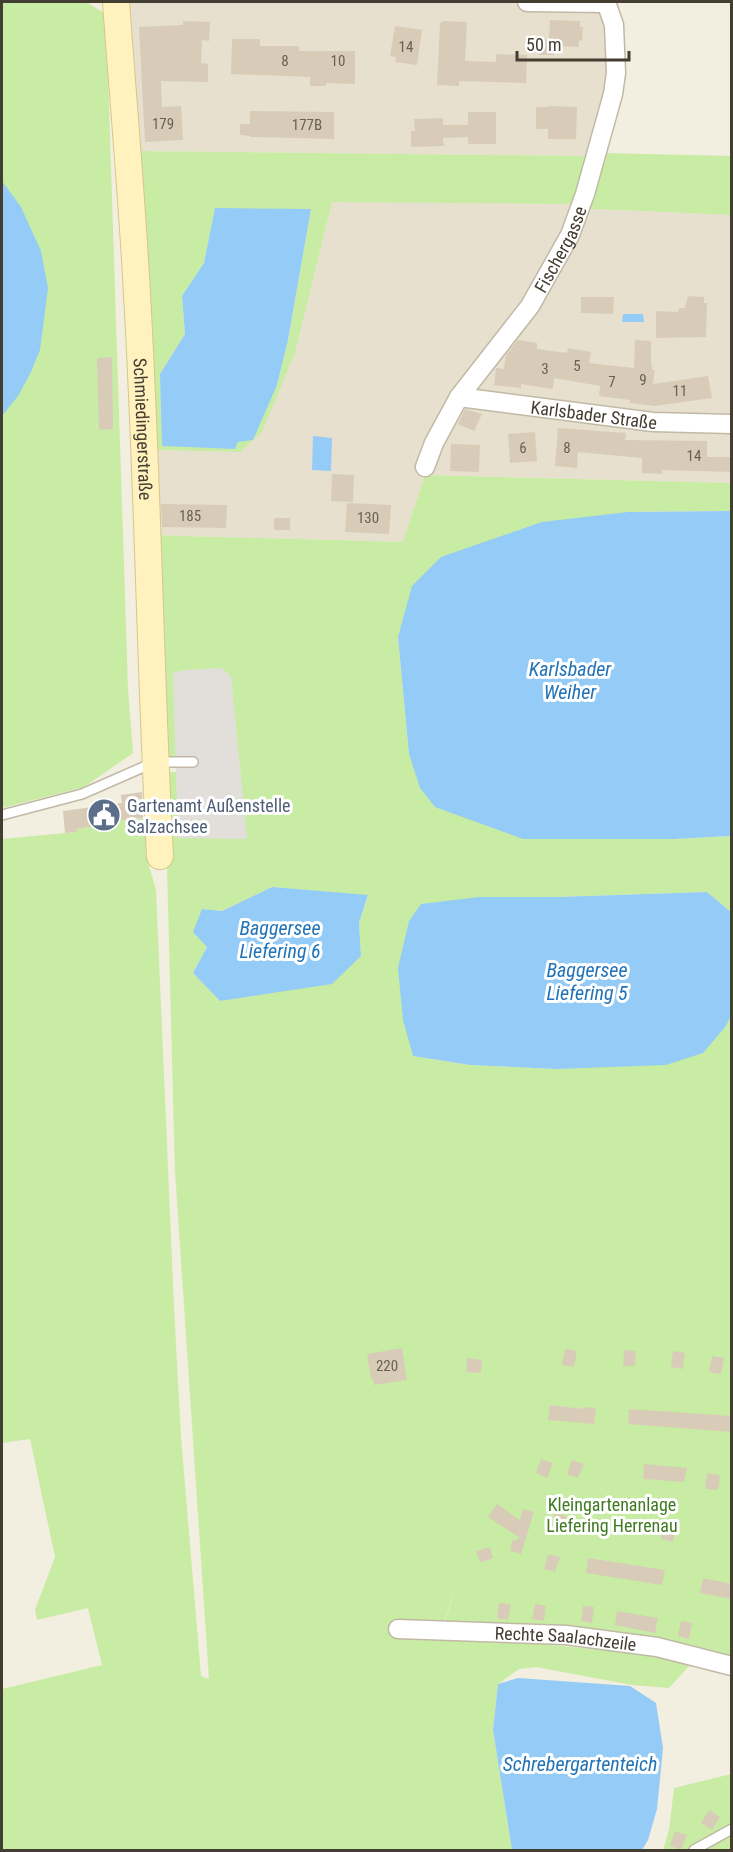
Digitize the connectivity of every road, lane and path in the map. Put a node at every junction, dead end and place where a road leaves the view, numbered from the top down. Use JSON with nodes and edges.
{"nodes":[{"id":1,"x":116,"y":2,"type":"edge"},
{"id":2,"x":527,"y":2,"type":"edge"},
{"id":3,"x":606,"y":2,"type":"edge"},
{"id":4,"x":459,"y":397,"type":"junction"},
{"id":5,"x":732,"y":424,"type":"edge"},
{"id":6,"x":425,"y":467,"type":"dead end"},
{"id":7,"x":155,"y":762,"type":"junction"},
{"id":8,"x":193,"y":762,"type":"dead end"},
{"id":9,"x":2,"y":815,"type":"edge"},
{"id":10,"x":160,"y":856,"type":"dead end"},
{"id":11,"x":398,"y":1629,"type":"dead end"},
{"id":12,"x":732,"y":1666,"type":"edge"},
{"id":13,"x":732,"y":1828,"type":"edge"},
{"id":14,"x":694,"y":1851,"type":"edge"}],
"edges":[{"from":1,"to":7,"type":"street","name":"Schmiedingerstraße"},
{"from":2,"to":3,"type":"street"},
{"from":3,"to":4,"type":"street","name":"Fischergasse"},
{"from":4,"to":5,"type":"street","name":"Karlsbader Straße"},
{"from":4,"to":6,"type":"street","name":"Fischergasse"},
{"from":7,"to":8,"type":"lane"},
{"from":7,"to":9,"type":"lane"},
{"from":7,"to":10,"type":"street","name":"Schmiedingerstraße"},
{"from":11,"to":12,"type":"street","name":"Rechte Saalachzeile"},
{"from":13,"to":14,"type":"lane"}]}
